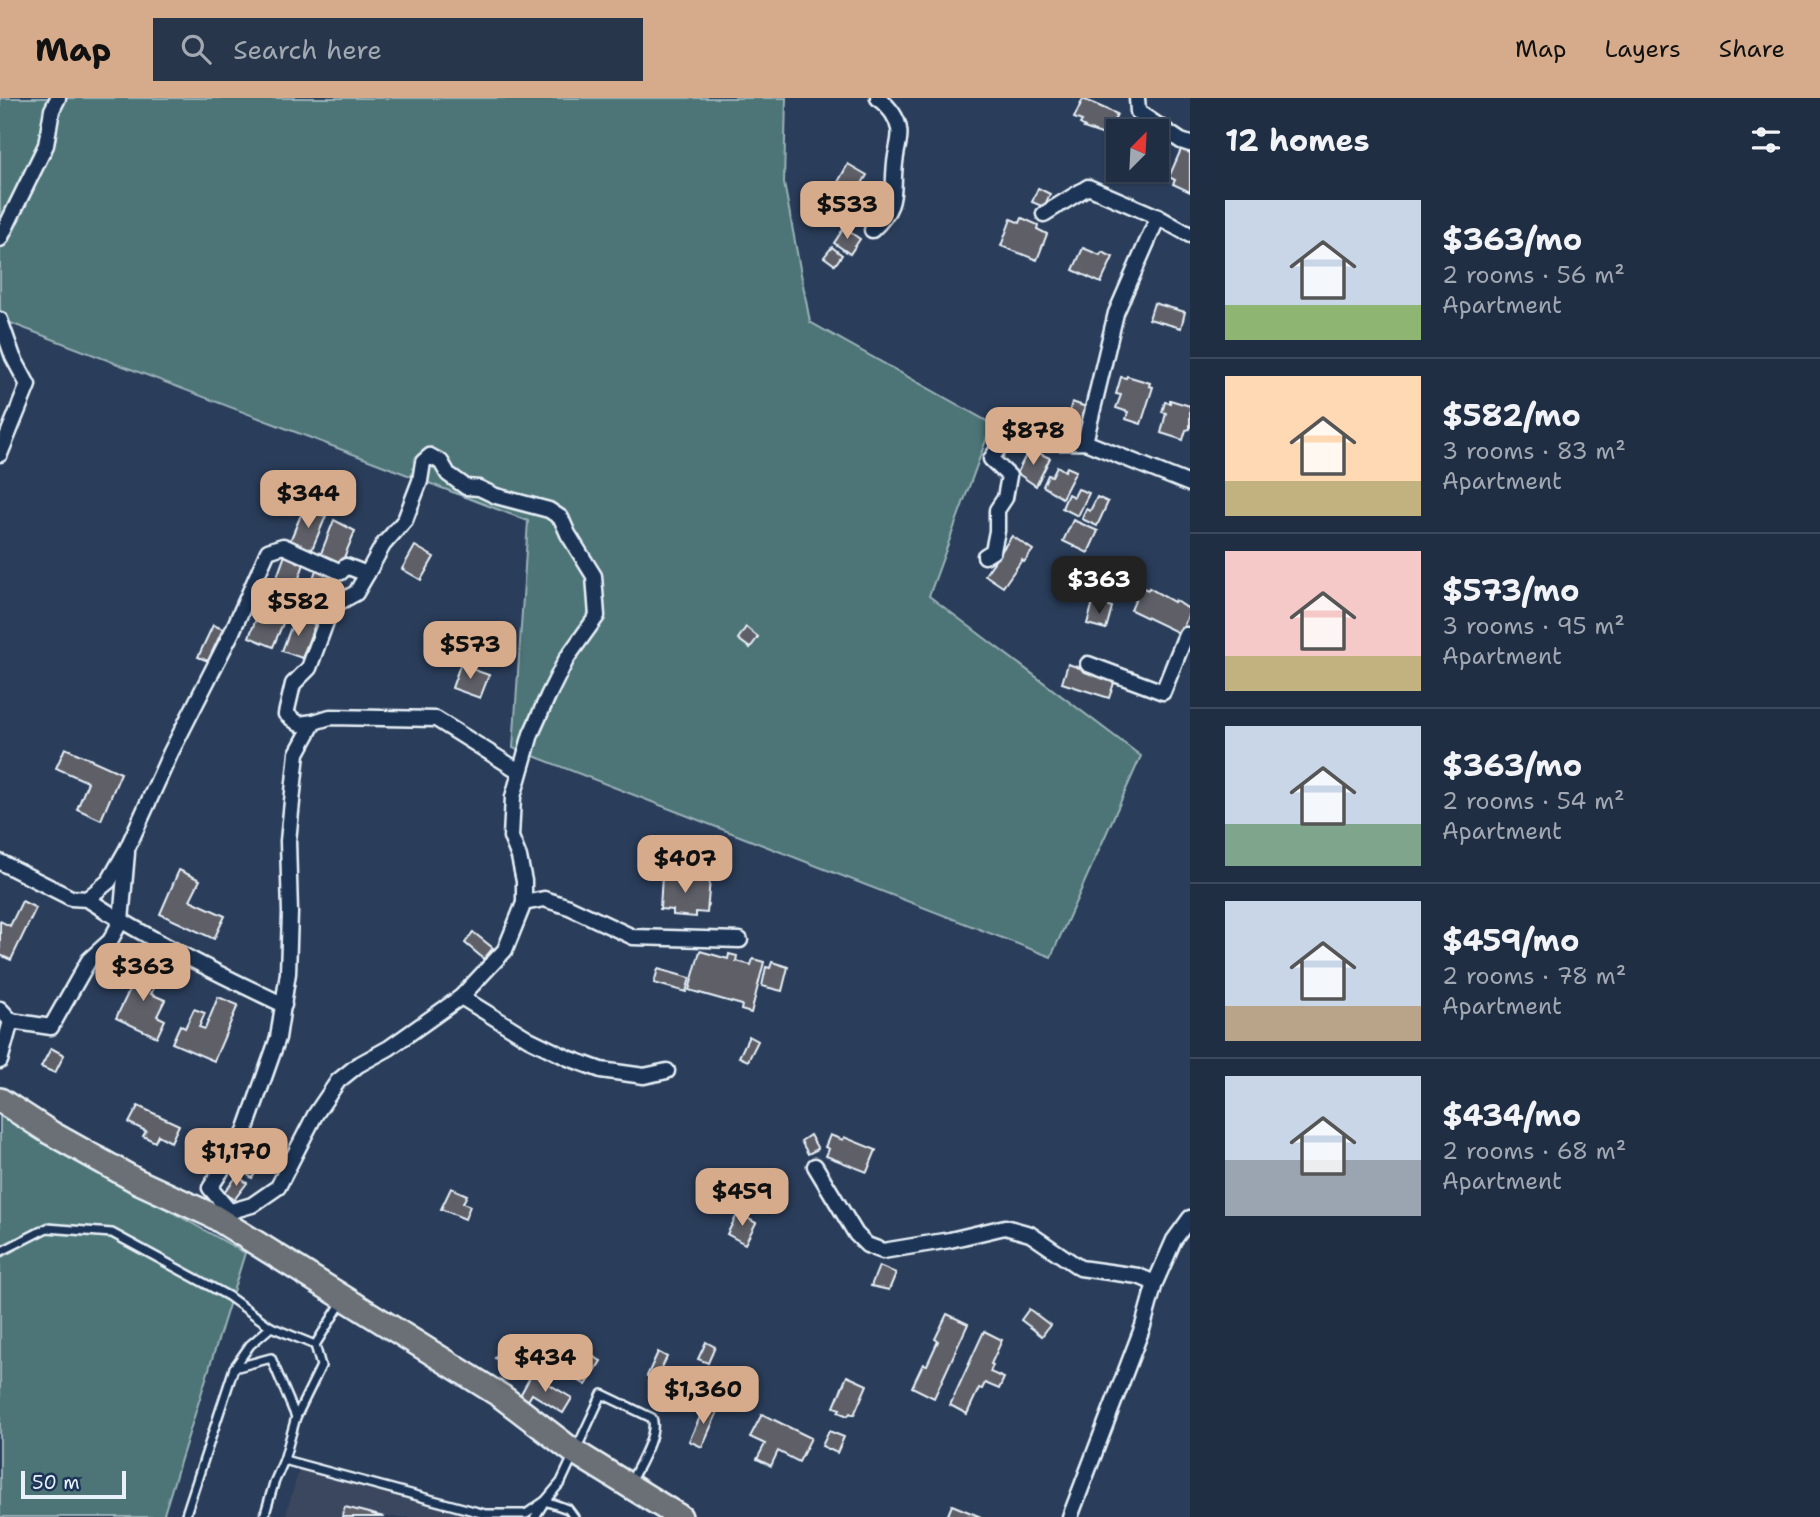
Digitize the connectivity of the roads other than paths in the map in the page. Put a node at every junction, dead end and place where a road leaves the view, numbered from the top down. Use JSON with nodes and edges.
{"nodes":[{"id":1,"x":58,"y":98,"type":"edge"},
{"id":2,"x":878,"y":98,"type":"edge"},
{"id":3,"x":1137,"y":98,"type":"edge"},
{"id":4,"x":1190,"y":144,"type":"edge"},
{"id":5,"x":1044,"y":214,"type":"dead end"},
{"id":6,"x":1158,"y":217,"type":"junction"},
{"id":7,"x":872,"y":230,"type":"dead end"},
{"id":8,"x":1190,"y":235,"type":"edge"},
{"id":9,"x":0,"y":239,"type":"edge"},
{"id":10,"x":0,"y":320,"type":"edge"},
{"id":11,"x":1086,"y":442,"type":"junction"},
{"id":12,"x":0,"y":454,"type":"edge"},
{"id":13,"x":1190,"y":484,"type":"edge"},
{"id":14,"x":985,"y":556,"type":"dead end"},
{"id":15,"x":367,"y":574,"type":"junction"},
{"id":16,"x":1190,"y":635,"type":"edge"},
{"id":17,"x":1088,"y":664,"type":"dead end"},
{"id":18,"x":314,"y":722,"type":"junction"},
{"id":19,"x":519,"y":771,"type":"junction"},
{"id":20,"x":127,"y":849,"type":"junction"},
{"id":21,"x":0,"y":862,"type":"edge"},
{"id":22,"x":87,"y":899,"type":"junction"},
{"id":23,"x":524,"y":903,"type":"junction"},
{"id":24,"x":121,"y":921,"type":"junction"},
{"id":25,"x":740,"y":940,"type":"dead end"},
{"id":26,"x":461,"y":996,"type":"junction"},
{"id":27,"x":284,"y":1005,"type":"junction"},
{"id":28,"x":0,"y":1009,"type":"edge"},
{"id":29,"x":11,"y":1021,"type":"junction"},
{"id":30,"x":0,"y":1061,"type":"edge"},
{"id":31,"x":667,"y":1071,"type":"dead end"},
{"id":32,"x":0,"y":1100,"type":"edge"},
{"id":33,"x":815,"y":1166,"type":"dead end"},
{"id":34,"x":222,"y":1214,"type":"junction"},
{"id":35,"x":1190,"y":1218,"type":"edge"},
{"id":36,"x":0,"y":1252,"type":"edge"},
{"id":37,"x":1155,"y":1283,"type":"junction"},
{"id":38,"x":344,"y":1298,"type":"junction"},
{"id":39,"x":271,"y":1327,"type":"junction"},
{"id":40,"x":315,"y":1345,"type":"junction"},
{"id":41,"x":234,"y":1368,"type":"junction"},
{"id":42,"x":296,"y":1417,"type":"junction"},
{"id":43,"x":573,"y":1451,"type":"junction"},
{"id":44,"x":284,"y":1460,"type":"junction"},
{"id":45,"x":629,"y":1485,"type":"junction"},
{"id":46,"x":545,"y":1501,"type":"junction"},
{"id":47,"x":674,"y":1515,"type":"edge"},
{"id":48,"x":485,"y":1516,"type":"edge"},
{"id":49,"x":185,"y":1517,"type":"edge"},
{"id":50,"x":264,"y":1517,"type":"edge"},
{"id":51,"x":535,"y":1517,"type":"edge"},
{"id":52,"x":573,"y":1517,"type":"edge"},
{"id":53,"x":1070,"y":1517,"type":"edge"}],
"edges":[{"from":1,"to":9,"type":"street"},
{"from":2,"to":7,"type":"street"},
{"from":3,"to":4,"type":"street"},
{"from":5,"to":6,"type":"street"},
{"from":6,"to":8,"type":"street"},
{"from":6,"to":11,"type":"street"},
{"from":10,"to":12,"type":"street"},
{"from":11,"to":13,"type":"street"},
{"from":11,"to":14,"type":"street"},
{"from":15,"to":18,"type":"street"},
{"from":15,"to":19,"type":"street"},
{"from":15,"to":20,"type":"street"},
{"from":16,"to":17,"type":"street"},
{"from":18,"to":19,"type":"street"},
{"from":18,"to":27,"type":"street"},
{"from":19,"to":23,"type":"street"},
{"from":20,"to":22,"type":"street"},
{"from":20,"to":24,"type":"street"},
{"from":21,"to":22,"type":"street"},
{"from":22,"to":24,"type":"street"},
{"from":23,"to":25,"type":"street"},
{"from":23,"to":26,"type":"street"},
{"from":24,"to":27,"type":"street"},
{"from":24,"to":29,"type":"street"},
{"from":26,"to":31,"type":"street"},
{"from":26,"to":34,"type":"street"},
{"from":27,"to":34,"type":"street"},
{"from":28,"to":29,"type":"street"},
{"from":29,"to":30,"type":"street"},
{"from":32,"to":34,"type":"main road"},
{"from":33,"to":37,"type":"street"},
{"from":34,"to":38,"type":"main road"},
{"from":35,"to":37,"type":"street"},
{"from":36,"to":39,"type":"lane"},
{"from":37,"to":53,"type":"street"},
{"from":38,"to":40,"type":"lane"},
{"from":38,"to":43,"type":"main road"},
{"from":39,"to":40,"type":"lane"},
{"from":39,"to":41,"type":"lane"},
{"from":40,"to":42,"type":"lane"},
{"from":41,"to":42,"type":"lane"},
{"from":41,"to":49,"type":"lane"},
{"from":42,"to":44,"type":"lane"},
{"from":43,"to":45,"type":"main road"},
{"from":43,"to":45,"type":"lane"},
{"from":43,"to":46,"type":"lane"},
{"from":44,"to":48,"type":"lane"},
{"from":44,"to":50,"type":"lane"},
{"from":45,"to":47,"type":"main road"},
{"from":46,"to":48,"type":"lane"},
{"from":46,"to":51,"type":"lane"},
{"from":46,"to":52,"type":"lane"}]}
